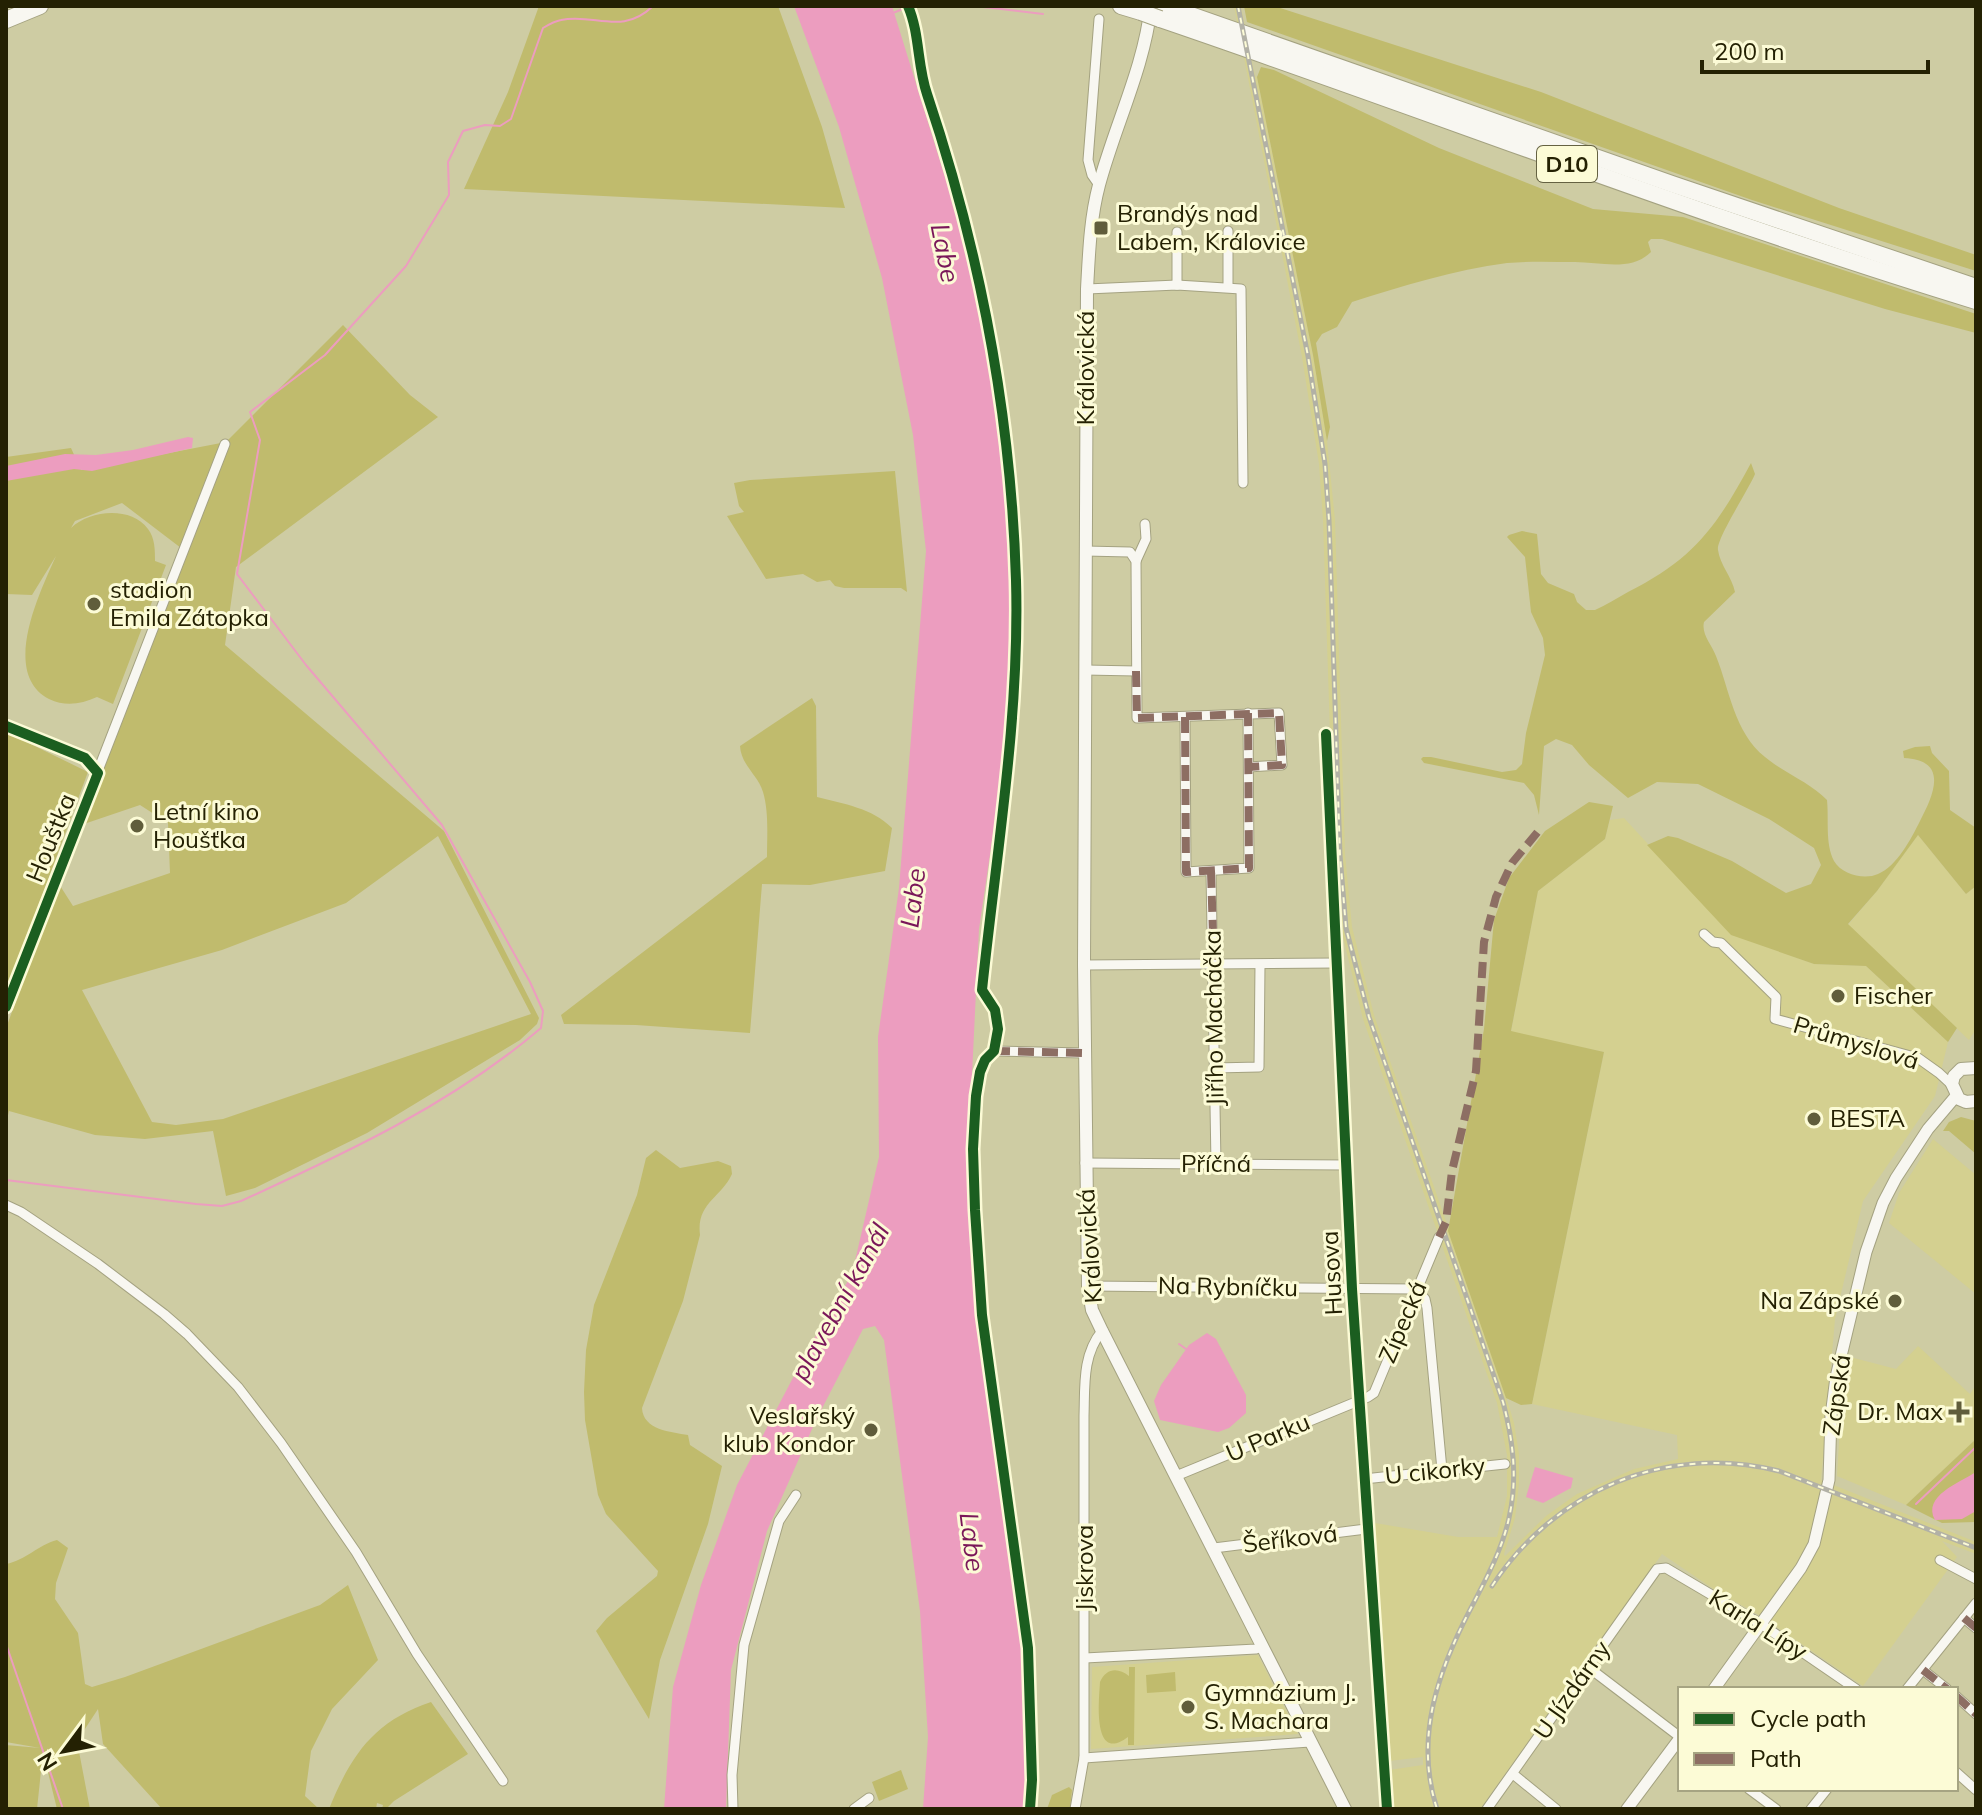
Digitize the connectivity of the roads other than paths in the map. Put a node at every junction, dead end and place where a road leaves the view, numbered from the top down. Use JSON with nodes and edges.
{"nodes":[{"id":1,"x":40,"y":6,"type":"edge"},
{"id":2,"x":1121,"y":6,"type":"edge"},
{"id":3,"x":1154,"y":11,"type":"edge"},
{"id":4,"x":1099,"y":19,"type":"dead end"},
{"id":5,"x":6,"y":20,"type":"edge"},
{"id":6,"x":1099,"y":185,"type":"junction"},
{"id":7,"x":1228,"y":231,"type":"dead end"},
{"id":8,"x":1177,"y":232,"type":"dead end"},
{"id":9,"x":1177,"y":285,"type":"junction"},
{"id":10,"x":1228,"y":287,"type":"junction"},
{"id":11,"x":1976,"y":287,"type":"edge"},
{"id":12,"x":1087,"y":289,"type":"junction"},
{"id":13,"x":1976,"y":301,"type":"edge"},
{"id":14,"x":225,"y":444,"type":"dead end"},
{"id":15,"x":1243,"y":483,"type":"dead end"},
{"id":16,"x":1145,"y":524,"type":"dead end"},
{"id":17,"x":1085,"y":551,"type":"junction"},
{"id":18,"x":1136,"y":561,"type":"junction"},
{"id":19,"x":1085,"y":670,"type":"junction"},
{"id":20,"x":1136,"y":671,"type":"junction"},
{"id":21,"x":1248,"y":713,"type":"junction"},
{"id":22,"x":1185,"y":717,"type":"junction"},
{"id":23,"x":6,"y":726,"type":"edge"},
{"id":24,"x":1326,"y":734,"type":"dead end"},
{"id":25,"x":1249,"y":767,"type":"junction"},
{"id":26,"x":98,"y":773,"type":"junction"},
{"id":27,"x":1211,"y":872,"type":"junction"},
{"id":28,"x":1704,"y":934,"type":"dead end"},
{"id":29,"x":1336,"y":963,"type":"junction"},
{"id":30,"x":1084,"y":965,"type":"junction"},
{"id":31,"x":1214,"y":965,"type":"junction"},
{"id":32,"x":1260,"y":965,"type":"junction"},
{"id":33,"x":6,"y":1007,"type":"edge"},
{"id":34,"x":994,"y":1051,"type":"dead end"},
{"id":35,"x":1084,"y":1053,"type":"junction"},
{"id":36,"x":1215,"y":1068,"type":"junction"},
{"id":37,"x":1976,"y":1068,"type":"edge"},
{"id":38,"x":1957,"y":1072,"type":"junction"},
{"id":39,"x":1939,"y":1073,"type":"junction"},
{"id":40,"x":1954,"y":1091,"type":"junction"},
{"id":41,"x":1976,"y":1101,"type":"edge"},
{"id":42,"x":1085,"y":1163,"type":"junction"},
{"id":43,"x":1216,"y":1164,"type":"junction"},
{"id":44,"x":1347,"y":1165,"type":"junction"},
{"id":45,"x":6,"y":1205,"type":"edge"},
{"id":46,"x":1439,"y":1237,"type":"dead end"},
{"id":47,"x":1088,"y":1286,"type":"junction"},
{"id":48,"x":1352,"y":1289,"type":"junction"},
{"id":49,"x":1416,"y":1289,"type":"junction"},
{"id":50,"x":1102,"y":1331,"type":"junction"},
{"id":51,"x":1360,"y":1400,"type":"junction"},
{"id":52,"x":1505,"y":1464,"type":"dead end"},
{"id":53,"x":1442,"y":1470,"type":"junction"},
{"id":54,"x":1176,"y":1476,"type":"junction"},
{"id":55,"x":1364,"y":1479,"type":"junction"},
{"id":56,"x":796,"y":1495,"type":"dead end"},
{"id":57,"x":1366,"y":1529,"type":"junction"},
{"id":58,"x":1214,"y":1548,"type":"junction"},
{"id":59,"x":1940,"y":1560,"type":"dead end"},
{"id":60,"x":1657,"y":1569,"type":"joint"},
{"id":61,"x":1976,"y":1579,"type":"edge"},
{"id":62,"x":1976,"y":1603,"type":"edge"},
{"id":63,"x":1964,"y":1618,"type":"junction"},
{"id":64,"x":1761,"y":1624,"type":"junction"},
{"id":65,"x":1976,"y":1628,"type":"edge"},
{"id":66,"x":1262,"y":1647,"type":"junction"},
{"id":67,"x":1085,"y":1658,"type":"junction"},
{"id":68,"x":1588,"y":1667,"type":"junction"},
{"id":69,"x":1923,"y":1670,"type":"junction"},
{"id":70,"x":1715,"y":1687,"type":"edge"},
{"id":71,"x":1853,"y":1687,"type":"edge"},
{"id":72,"x":1909,"y":1687,"type":"edge"},
{"id":73,"x":1944,"y":1687,"type":"edge"},
{"id":74,"x":1958,"y":1698,"type":"edge"},
{"id":75,"x":1976,"y":1714,"type":"edge"},
{"id":76,"x":1678,"y":1735,"type":"edge"},
{"id":77,"x":1678,"y":1740,"type":"edge"},
{"id":78,"x":1310,"y":1742,"type":"junction"},
{"id":79,"x":1084,"y":1758,"type":"junction"},
{"id":80,"x":1513,"y":1774,"type":"junction"},
{"id":81,"x":1958,"y":1774,"type":"edge"},
{"id":82,"x":503,"y":1781,"type":"dead end"},
{"id":83,"x":1976,"y":1790,"type":"edge"},
{"id":84,"x":1752,"y":1791,"type":"edge"},
{"id":85,"x":1825,"y":1791,"type":"edge"},
{"id":86,"x":869,"y":1798,"type":"dead end"},
{"id":87,"x":733,"y":1809,"type":"edge"},
{"id":88,"x":854,"y":1809,"type":"edge"},
{"id":89,"x":1075,"y":1809,"type":"edge"},
{"id":90,"x":1345,"y":1809,"type":"edge"},
{"id":91,"x":1387,"y":1809,"type":"edge"},
{"id":92,"x":1487,"y":1809,"type":"edge"},
{"id":93,"x":1556,"y":1809,"type":"edge"},
{"id":94,"x":1627,"y":1809,"type":"edge"},
{"id":95,"x":1776,"y":1809,"type":"edge"},
{"id":96,"x":1811,"y":1809,"type":"edge"}],
"edges":[{"from":1,"to":5,"type":"highway"},
{"from":2,"to":3,"type":"highway","number":"D10"},
{"from":3,"to":6,"type":"main road","name":"Královická"},
{"from":3,"to":11,"type":"highway","number":"D10"},
{"from":3,"to":13,"type":"highway","number":"D10"},
{"from":4,"to":6,"type":"street","name":"Královická"},
{"from":6,"to":12,"type":"main road","name":"Královická"},
{"from":7,"to":10,"type":"street"},
{"from":8,"to":9,"type":"street"},
{"from":9,"to":10,"type":"street"},
{"from":9,"to":12,"type":"street"},
{"from":10,"to":15,"type":"street"},
{"from":12,"to":17,"type":"main road","name":"Královická"},
{"from":14,"to":26,"type":"street","name":"Houštka"},
{"from":16,"to":18,"type":"street"},
{"from":17,"to":18,"type":"street"},
{"from":17,"to":19,"type":"main road","name":"Královická"},
{"from":18,"to":20,"type":"street"},
{"from":19,"to":20,"type":"street"},
{"from":19,"to":30,"type":"main road","name":"Královická"},
{"from":20,"to":22,"type":"street"},
{"from":21,"to":22,"type":"street"},
{"from":21,"to":25,"type":"street"},
{"from":21,"to":25,"type":"street"},
{"from":22,"to":27,"type":"street"},
{"from":23,"to":26,"type":"street"},
{"from":24,"to":29,"type":"street","name":"Husova"},
{"from":25,"to":27,"type":"street"},
{"from":26,"to":33,"type":"street","name":"Houštka"},
{"from":27,"to":31,"type":"street","name":"Jiřího Macháčka"},
{"from":28,"to":39,"type":"street","name":"Průmyslová"},
{"from":29,"to":32,"type":"street"},
{"from":29,"to":44,"type":"street","name":"Husova"},
{"from":30,"to":31,"type":"street"},
{"from":30,"to":35,"type":"main road","name":"Královická"},
{"from":31,"to":32,"type":"street"},
{"from":31,"to":36,"type":"street","name":"Jiřího Macháčka"},
{"from":32,"to":36,"type":"street"},
{"from":34,"to":35,"type":"street"},
{"from":35,"to":42,"type":"main road","name":"Královická"},
{"from":36,"to":43,"type":"street","name":"Jiřího Macháčka"},
{"from":37,"to":38,"type":"main road"},
{"from":38,"to":39,"type":"street"},
{"from":38,"to":40,"type":"main road"},
{"from":39,"to":40,"type":"street","name":"Průmyslová"},
{"from":40,"to":41,"type":"main road"},
{"from":40,"to":64,"type":"street","name":"Zápská"},
{"from":42,"to":43,"type":"street","name":"Příčná"},
{"from":42,"to":47,"type":"main road","name":"Královická"},
{"from":43,"to":44,"type":"street","name":"Příčná"},
{"from":44,"to":48,"type":"street","name":"Husova"},
{"from":45,"to":82,"type":"street"},
{"from":46,"to":49,"type":"street","name":"Zípecká"},
{"from":47,"to":48,"type":"street","name":"Na Rybníčku"},
{"from":47,"to":50,"type":"main road","name":"Královická"},
{"from":48,"to":49,"type":"street","name":"Na Rybníčku"},
{"from":48,"to":51,"type":"street","name":"Husova"},
{"from":49,"to":51,"type":"street","name":"Zípecká"},
{"from":49,"to":53,"type":"street"},
{"from":50,"to":54,"type":"main road","name":"Královická"},
{"from":50,"to":67,"type":"street","name":"Jiskrova"},
{"from":51,"to":54,"type":"street","name":"U Parku"},
{"from":51,"to":55,"type":"street","name":"Husova"},
{"from":52,"to":53,"type":"street","name":"U cikorky"},
{"from":53,"to":55,"type":"street","name":"U cikorky"},
{"from":54,"to":58,"type":"main road","name":"Královická"},
{"from":55,"to":57,"type":"street","name":"Husova"},
{"from":56,"to":87,"type":"street"},
{"from":57,"to":58,"type":"street","name":"Šeříková"},
{"from":57,"to":91,"type":"street","name":"Husova"},
{"from":58,"to":66,"type":"main road","name":"Královická"},
{"from":59,"to":61,"type":"street"},
{"from":60,"to":64,"type":"street","name":"Karla Lípy"},
{"from":60,"to":68,"type":"street","name":"U Jízdárny"},
{"from":62,"to":63,"type":"street"},
{"from":63,"to":65,"type":"street"},
{"from":63,"to":69,"type":"street"},
{"from":64,"to":70,"type":"street","name":"Zápská"},
{"from":64,"to":71,"type":"street","name":"Karla Lípy"},
{"from":66,"to":67,"type":"street"},
{"from":66,"to":78,"type":"main road","name":"Královická"},
{"from":67,"to":79,"type":"street","name":"Jiskrova"},
{"from":68,"to":76,"type":"street"},
{"from":68,"to":80,"type":"street","name":"U Jízdárny"},
{"from":69,"to":72,"type":"street"},
{"from":69,"to":73,"type":"street"},
{"from":74,"to":75,"type":"street"},
{"from":77,"to":94,"type":"street"},
{"from":78,"to":79,"type":"street"},
{"from":78,"to":90,"type":"main road","name":"Královická"},
{"from":79,"to":89,"type":"street","name":"Jiskrova"},
{"from":80,"to":92,"type":"street","name":"U Jízdárny"},
{"from":80,"to":93,"type":"street"},
{"from":81,"to":83,"type":"street"},
{"from":84,"to":95,"type":"street"},
{"from":85,"to":96,"type":"street"},
{"from":86,"to":88,"type":"street"}]}
